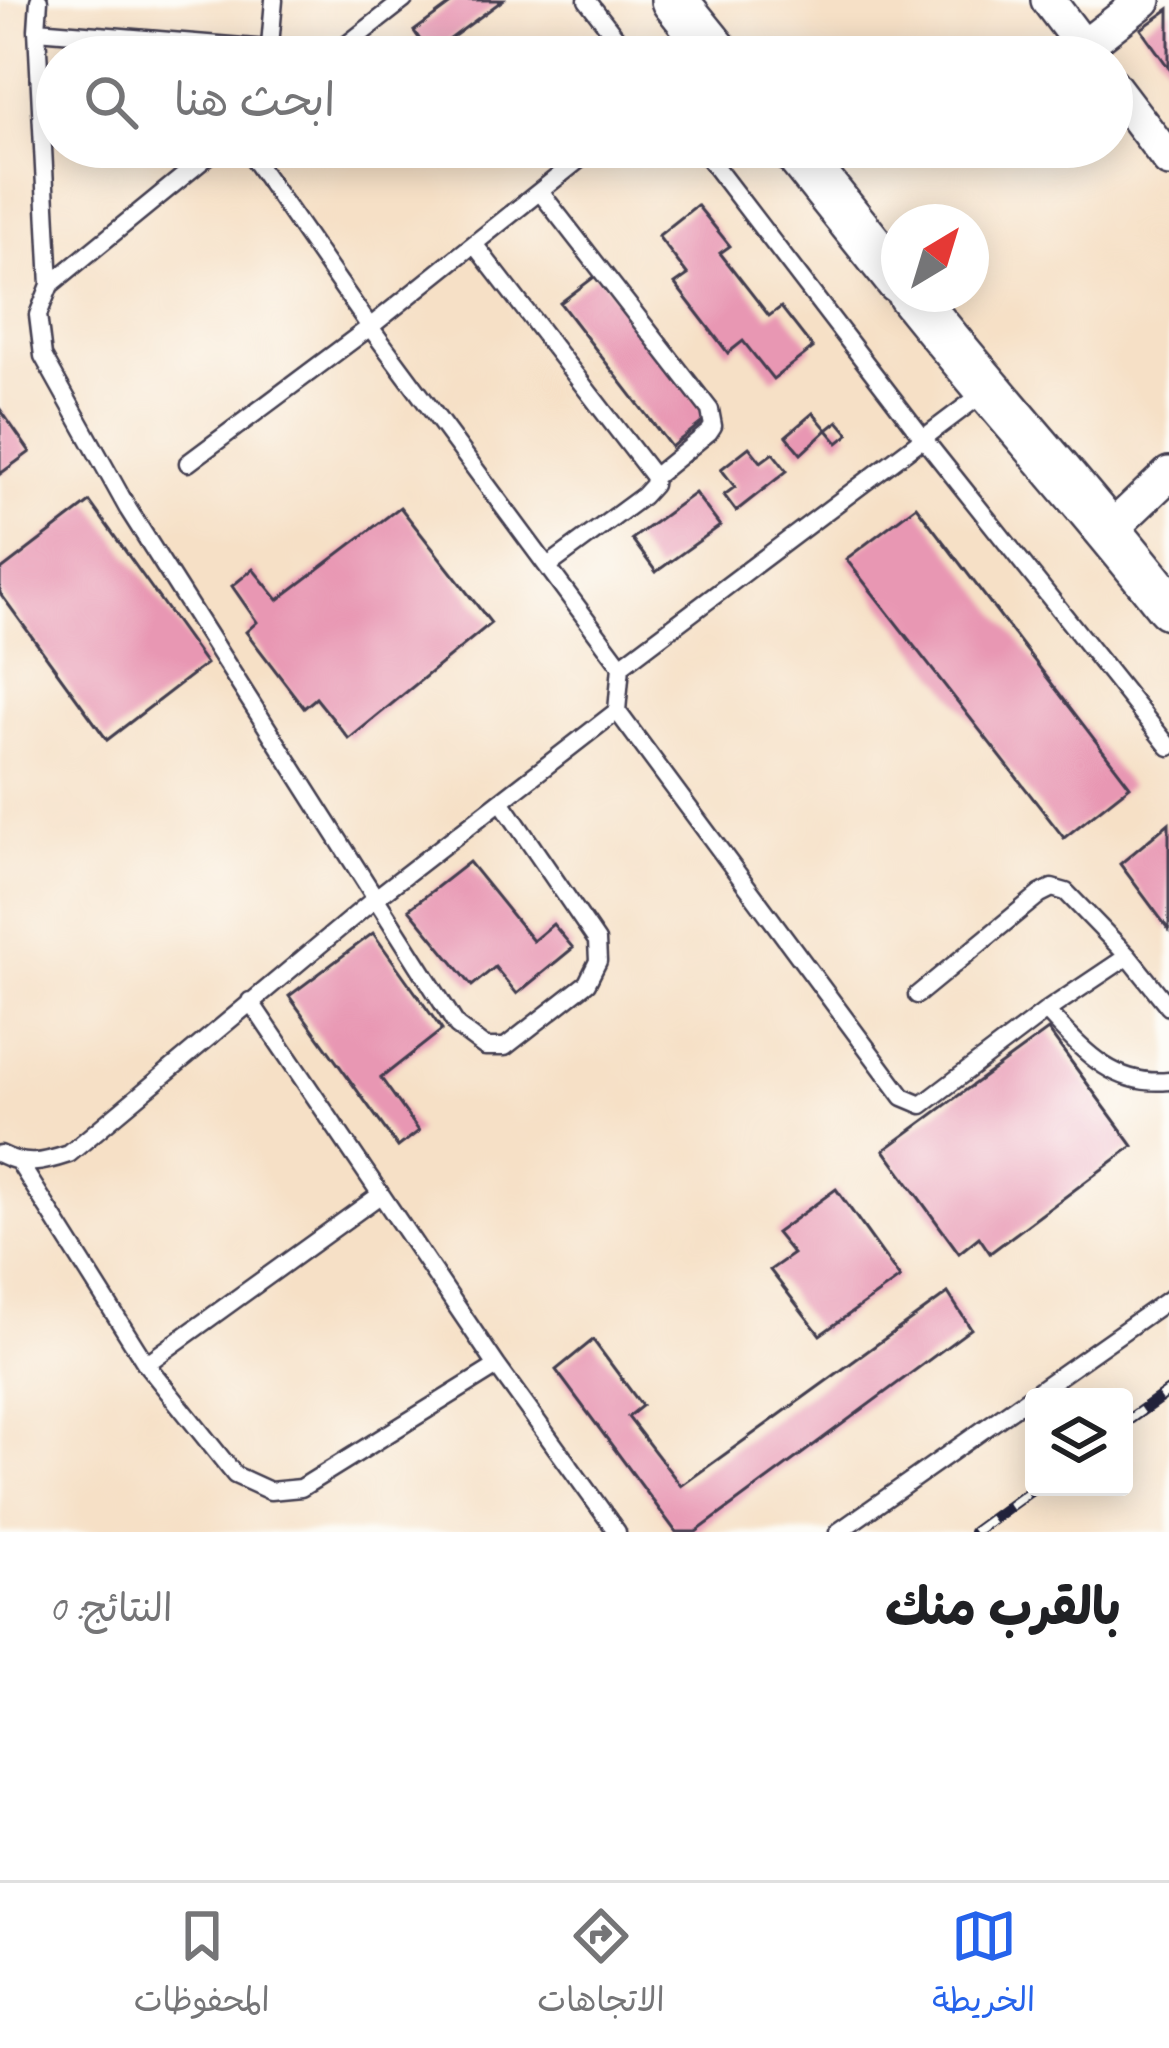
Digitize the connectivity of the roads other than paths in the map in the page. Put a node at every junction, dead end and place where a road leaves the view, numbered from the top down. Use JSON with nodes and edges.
{"nodes":[{"id":1,"x":39,"y":0,"type":"edge"},
{"id":2,"x":274,"y":0,"type":"edge"},
{"id":3,"x":404,"y":0,"type":"edge"},
{"id":4,"x":587,"y":0,"type":"edge"},
{"id":5,"x":1048,"y":0,"type":"edge"},
{"id":6,"x":1144,"y":0,"type":"edge"},
{"id":7,"x":682,"y":3,"type":"edge"},
{"id":8,"x":37,"y":29,"type":"junction"},
{"id":9,"x":37,"y":36,"type":"edge"},
{"id":10,"x":105,"y":36,"type":"edge"},
{"id":11,"x":271,"y":36,"type":"edge"},
{"id":12,"x":358,"y":36,"type":"edge"},
{"id":13,"x":615,"y":36,"type":"edge"},
{"id":14,"x":702,"y":36,"type":"edge"},
{"id":15,"x":1075,"y":36,"type":"edge"},
{"id":16,"x":1105,"y":36,"type":"edge"},
{"id":17,"x":1133,"y":113,"type":"edge"},
{"id":18,"x":1169,"y":160,"type":"edge"},
{"id":19,"x":44,"y":168,"type":"edge"},
{"id":20,"x":193,"y":168,"type":"edge"},
{"id":21,"x":260,"y":168,"type":"edge"},
{"id":22,"x":570,"y":168,"type":"edge"},
{"id":23,"x":716,"y":168,"type":"edge"},
{"id":24,"x":809,"y":168,"type":"edge"},
{"id":25,"x":541,"y":193,"type":"junction"},
{"id":26,"x":474,"y":244,"type":"junction"},
{"id":27,"x":881,"y":258,"type":"edge"},
{"id":28,"x":50,"y":284,"type":"junction"},
{"id":29,"x":924,"y":312,"type":"edge"},
{"id":30,"x":370,"y":327,"type":"junction"},
{"id":31,"x":987,"y":390,"type":"junction"},
{"id":32,"x":923,"y":438,"type":"junction"},
{"id":33,"x":188,"y":463,"type":"dead end"},
{"id":34,"x":1169,"y":474,"type":"edge"},
{"id":35,"x":654,"y":477,"type":"junction"},
{"id":36,"x":1110,"y":530,"type":"junction"},
{"id":37,"x":548,"y":566,"type":"junction"},
{"id":38,"x":1169,"y":606,"type":"edge"},
{"id":39,"x":621,"y":666,"type":"junction"},
{"id":40,"x":617,"y":712,"type":"junction"},
{"id":41,"x":1169,"y":747,"type":"edge"},
{"id":42,"x":501,"y":801,"type":"junction"},
{"id":43,"x":377,"y":897,"type":"junction"},
{"id":44,"x":1128,"y":956,"type":"junction"},
{"id":45,"x":917,"y":995,"type":"dead end"},
{"id":46,"x":250,"y":1001,"type":"junction"},
{"id":47,"x":1169,"y":1007,"type":"edge"},
{"id":48,"x":1046,"y":1011,"type":"junction"},
{"id":49,"x":1169,"y":1081,"type":"edge"},
{"id":50,"x":0,"y":1154,"type":"edge"},
{"id":51,"x":20,"y":1164,"type":"junction"},
{"id":52,"x":380,"y":1195,"type":"junction"},
{"id":53,"x":1169,"y":1299,"type":"edge"},
{"id":54,"x":146,"y":1364,"type":"junction"},
{"id":55,"x":496,"y":1366,"type":"junction"},
{"id":56,"x":617,"y":1532,"type":"edge"},
{"id":57,"x":838,"y":1532,"type":"edge"}],
"edges":[{"from":1,"to":8,"type":"lane"},
{"from":2,"to":11,"type":"lane"},
{"from":3,"to":12,"type":"lane"},
{"from":4,"to":13,"type":"lane"},
{"from":5,"to":15,"type":"street"},
{"from":6,"to":16,"type":"street"},
{"from":7,"to":14,"type":"main road"},
{"from":8,"to":9,"type":"lane"},
{"from":8,"to":10,"type":"lane"},
{"from":17,"to":18,"type":"street"},
{"from":19,"to":28,"type":"lane"},
{"from":20,"to":28,"type":"lane"},
{"from":21,"to":30,"type":"lane"},
{"from":22,"to":25,"type":"lane"},
{"from":23,"to":32,"type":"lane"},
{"from":24,"to":27,"type":"main road"},
{"from":25,"to":26,"type":"lane"},
{"from":25,"to":35,"type":"lane"},
{"from":26,"to":30,"type":"lane"},
{"from":26,"to":35,"type":"lane"},
{"from":28,"to":43,"type":"lane"},
{"from":29,"to":31,"type":"main road"},
{"from":30,"to":33,"type":"lane"},
{"from":30,"to":37,"type":"lane"},
{"from":31,"to":32,"type":"lane"},
{"from":31,"to":36,"type":"main road"},
{"from":32,"to":39,"type":"lane"},
{"from":32,"to":41,"type":"lane"},
{"from":34,"to":36,"type":"street"},
{"from":35,"to":37,"type":"lane"},
{"from":36,"to":38,"type":"main road"},
{"from":37,"to":39,"type":"lane"},
{"from":39,"to":40,"type":"lane"},
{"from":40,"to":42,"type":"lane"},
{"from":40,"to":48,"type":"lane"},
{"from":42,"to":43,"type":"lane"},
{"from":42,"to":43,"type":"lane"},
{"from":43,"to":46,"type":"lane"},
{"from":44,"to":45,"type":"lane"},
{"from":44,"to":47,"type":"lane"},
{"from":44,"to":48,"type":"lane"},
{"from":46,"to":51,"type":"lane"},
{"from":46,"to":52,"type":"lane"},
{"from":48,"to":49,"type":"lane"},
{"from":50,"to":51,"type":"lane"},
{"from":51,"to":54,"type":"lane"},
{"from":52,"to":54,"type":"lane"},
{"from":52,"to":55,"type":"lane"},
{"from":53,"to":57,"type":"lane"},
{"from":54,"to":55,"type":"lane"},
{"from":55,"to":56,"type":"lane"}]}
